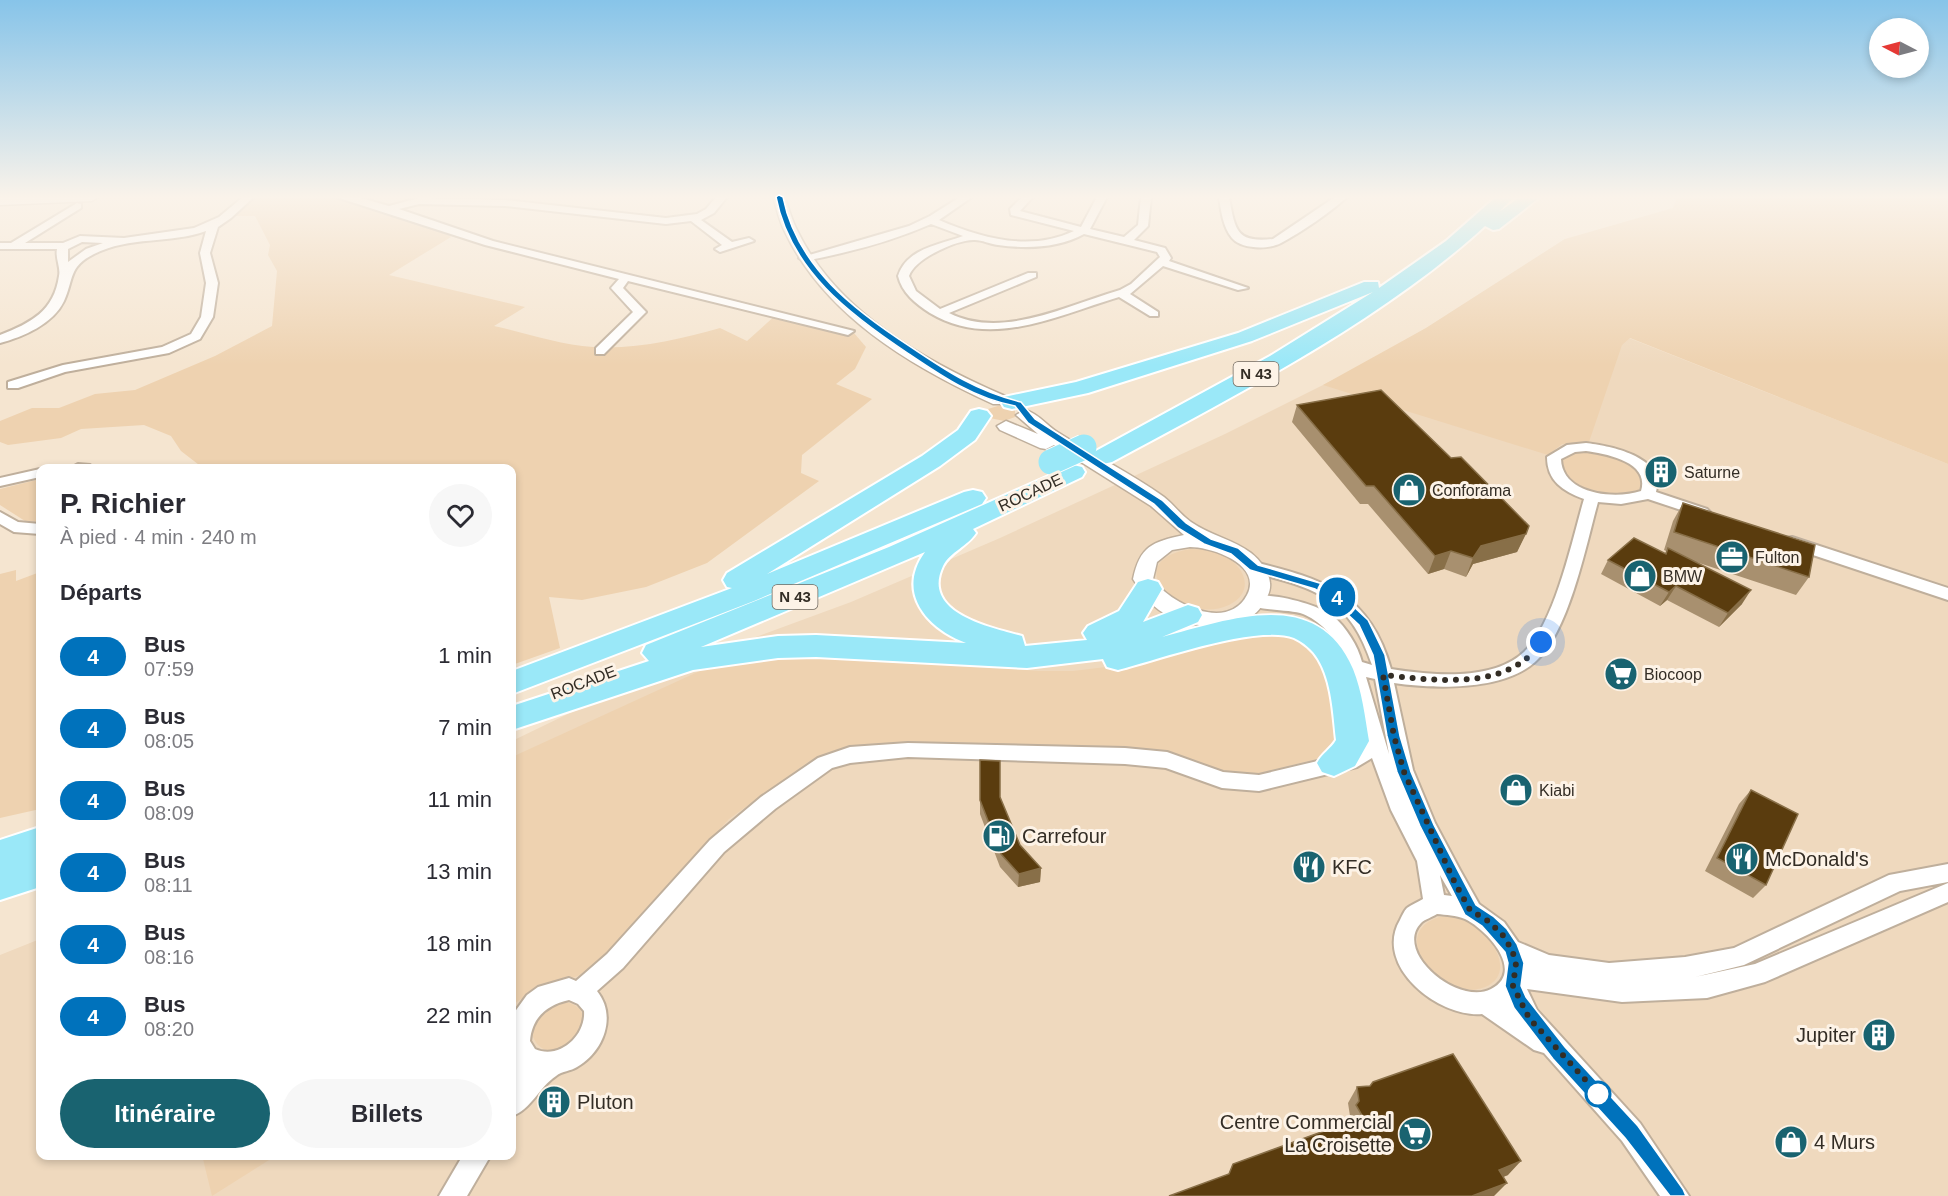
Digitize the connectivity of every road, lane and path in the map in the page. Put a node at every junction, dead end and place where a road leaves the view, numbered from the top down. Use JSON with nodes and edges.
{"nodes":[{"id":1,"x":61,"y":253,"type":"edge"},
{"id":2,"x":89,"y":253,"type":"edge"},
{"id":3,"x":205,"y":253,"type":"edge"},
{"id":4,"x":529,"y":253,"type":"edge"},
{"id":5,"x":801,"y":253,"type":"edge"},
{"id":6,"x":828,"y":253,"type":"edge"},
{"id":7,"x":834,"y":253,"type":"edge"},
{"id":8,"x":926,"y":253,"type":"edge"},
{"id":9,"x":1165,"y":253,"type":"edge"},
{"id":10,"x":1414,"y":253,"type":"edge"},
{"id":11,"x":1441,"y":253,"type":"edge"},
{"id":12,"x":1453,"y":253,"type":"edge"},
{"id":13,"x":804,"y":258,"type":"junction"},
{"id":14,"x":1162,"y":262,"type":"junction"},
{"id":15,"x":65,"y":272,"type":"junction"},
{"id":16,"x":814,"y":272,"type":"junction"},
{"id":17,"x":1032,"y":275,"type":"dead end"},
{"id":18,"x":626,"y":278,"type":"junction"},
{"id":19,"x":1402,"y":281,"type":"junction"},
{"id":20,"x":1371,"y":285,"type":"junction"},
{"id":21,"x":1242,"y":288,"type":"dead end"},
{"id":22,"x":1121,"y":293,"type":"junction"},
{"id":23,"x":942,"y":312,"type":"junction"},
{"id":24,"x":1154,"y":314,"type":"dead end"},
{"id":25,"x":848,"y":331,"type":"dead end"},
{"id":26,"x":0,"y":339,"type":"edge"},
{"id":27,"x":600,"y":351,"type":"dead end"},
{"id":28,"x":14,"y":385,"type":"dead end"},
{"id":29,"x":999,"y":408,"type":"junction"},
{"id":30,"x":1006,"y":426,"type":"junction"},
{"id":31,"x":1078,"y":460,"type":"junction"},
{"id":32,"x":36,"y":474,"type":"edge"},
{"id":33,"x":0,"y":482,"type":"edge"},
{"id":34,"x":1648,"y":494,"type":"junction"},
{"id":35,"x":1592,"y":497,"type":"junction"},
{"id":36,"x":1715,"y":516,"type":"edge"},
{"id":37,"x":0,"y":517,"type":"edge"},
{"id":38,"x":36,"y":529,"type":"edge"},
{"id":39,"x":1782,"y":538,"type":"edge"},
{"id":40,"x":1208,"y":542,"type":"junction"},
{"id":41,"x":1166,"y":545,"type":"junction"},
{"id":42,"x":1254,"y":567,"type":"junction"},
{"id":43,"x":1148,"y":589,"type":"junction"},
{"id":44,"x":1948,"y":594,"type":"edge"},
{"id":45,"x":1254,"y":602,"type":"junction"},
{"id":46,"x":1188,"y":615,"type":"junction"},
{"id":47,"x":964,"y":654,"type":"junction"},
{"id":48,"x":1356,"y":667,"type":"junction"},
{"id":49,"x":1383,"y":675,"type":"junction"},
{"id":50,"x":516,"y":689,"type":"edge"},
{"id":51,"x":516,"y":690,"type":"edge"},
{"id":52,"x":516,"y":717,"type":"edge"},
{"id":53,"x":1371,"y":731,"type":"junction"},
{"id":54,"x":1334,"y":764,"type":"junction"},
{"id":55,"x":36,"y":843,"type":"edge"},
{"id":56,"x":0,"y":855,"type":"edge"},
{"id":57,"x":36,"y":872,"type":"edge"},
{"id":58,"x":1948,"y":873,"type":"edge"},
{"id":59,"x":0,"y":884,"type":"edge"},
{"id":60,"x":1948,"y":892,"type":"edge"},
{"id":61,"x":1435,"y":904,"type":"junction"},
{"id":62,"x":1470,"y":910,"type":"junction"},
{"id":63,"x":1512,"y":950,"type":"junction"},
{"id":64,"x":1514,"y":981,"type":"junction"},
{"id":65,"x":581,"y":991,"type":"junction"},
{"id":66,"x":1486,"y":1003,"type":"junction"},
{"id":67,"x":522,"y":1052,"type":"junction"},
{"id":68,"x":1559,"y":1053,"type":"junction"},
{"id":69,"x":550,"y":1064,"type":"junction"},
{"id":70,"x":516,"y":1074,"type":"edge"},
{"id":71,"x":516,"y":1100,"type":"edge"},
{"id":72,"x":475,"y":1160,"type":"edge"},
{"id":73,"x":453,"y":1196,"type":"edge"},
{"id":74,"x":1676,"y":1196,"type":"edge"}],
"edges":[{"from":1,"to":15,"type":"street"},
{"from":2,"to":15,"type":"street"},
{"from":3,"to":28,"type":"street"},
{"from":4,"to":18,"type":"street"},
{"from":5,"to":13,"type":"street"},
{"from":6,"to":13,"type":"street"},
{"from":7,"to":16,"type":"street"},
{"from":8,"to":23,"type":"street"},
{"from":9,"to":14,"type":"street"},
{"from":10,"to":20,"type":"highway","number":"N 43"},
{"from":11,"to":19,"type":"highway","name":"ROCADE","number":"N 43"},
{"from":12,"to":19,"type":"highway"},
{"from":13,"to":16,"type":"street"},
{"from":14,"to":21,"type":"street"},
{"from":14,"to":22,"type":"street"},
{"from":15,"to":26,"type":"street"},
{"from":16,"to":29,"type":"street"},
{"from":17,"to":23,"type":"street"},
{"from":18,"to":25,"type":"street"},
{"from":18,"to":27,"type":"street"},
{"from":19,"to":31,"type":"highway","name":"ROCADE","number":"N 43"},
{"from":20,"to":29,"type":"highway"},
{"from":20,"to":31,"type":"highway","number":"N 43"},
{"from":22,"to":23,"type":"street"},
{"from":22,"to":24,"type":"street"},
{"from":29,"to":30,"type":"street"},
{"from":29,"to":30,"type":"street"},
{"from":29,"to":40,"type":"street"},
{"from":29,"to":50,"type":"highway"},
{"from":30,"to":41,"type":"street"},
{"from":31,"to":43,"type":"highway"},
{"from":31,"to":51,"type":"highway","name":"ROCADE","number":"N 43"},
{"from":32,"to":33,"type":"street"},
{"from":34,"to":35,"type":"street"},
{"from":34,"to":35,"type":"street"},
{"from":34,"to":36,"type":"street"},
{"from":35,"to":49,"type":"street"},
{"from":37,"to":38,"type":"street"},
{"from":39,"to":44,"type":"street"},
{"from":40,"to":41,"type":"street"},
{"from":40,"to":42,"type":"street"},
{"from":41,"to":43,"type":"street"},
{"from":42,"to":45,"type":"street"},
{"from":42,"to":49,"type":"street"},
{"from":43,"to":46,"type":"street"},
{"from":45,"to":46,"type":"street"},
{"from":45,"to":48,"type":"street"},
{"from":46,"to":47,"type":"highway"},
{"from":47,"to":52,"type":"highway"},
{"from":47,"to":54,"type":"highway"},
{"from":48,"to":49,"type":"street"},
{"from":48,"to":53,"type":"street"},
{"from":49,"to":62,"type":"street"},
{"from":53,"to":54,"type":"street"},
{"from":53,"to":61,"type":"street"},
{"from":54,"to":65,"type":"street"},
{"from":55,"to":56,"type":"highway"},
{"from":57,"to":59,"type":"highway"},
{"from":58,"to":63,"type":"street"},
{"from":60,"to":64,"type":"street"},
{"from":61,"to":62,"type":"street"},
{"from":61,"to":66,"type":"street"},
{"from":62,"to":63,"type":"street"},
{"from":63,"to":64,"type":"street"},
{"from":64,"to":66,"type":"street"},
{"from":64,"to":68,"type":"street"},
{"from":65,"to":67,"type":"street"},
{"from":65,"to":69,"type":"street"},
{"from":66,"to":68,"type":"street"},
{"from":67,"to":69,"type":"street"},
{"from":67,"to":70,"type":"street"},
{"from":68,"to":74,"type":"street"},
{"from":69,"to":71,"type":"street"},
{"from":72,"to":73,"type":"street"}]}
